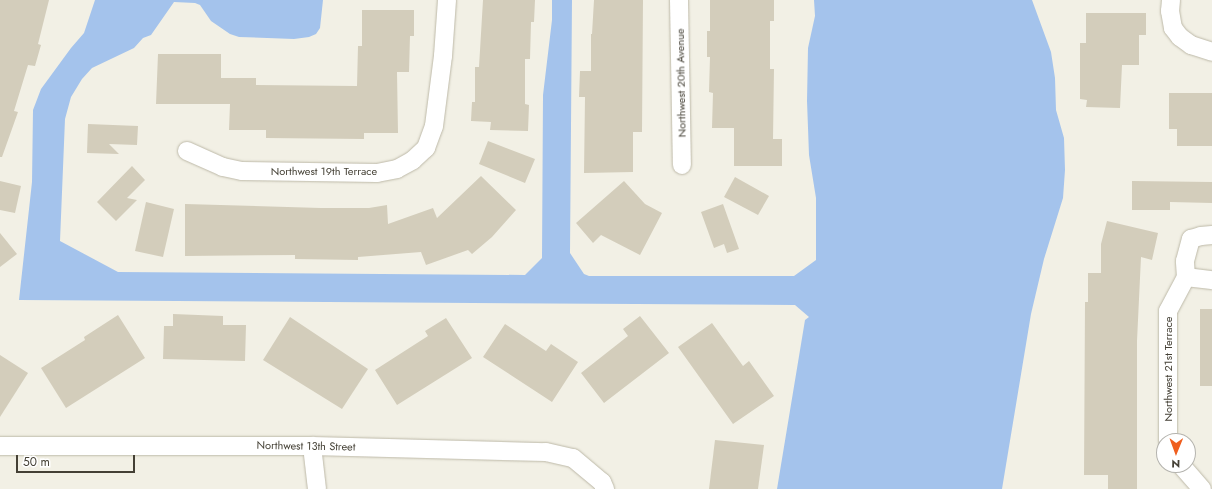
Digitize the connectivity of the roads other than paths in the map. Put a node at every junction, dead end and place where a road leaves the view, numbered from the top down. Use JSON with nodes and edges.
{"nodes":[{"id":1,"x":448,"y":0,"type":"edge"},
{"id":2,"x":679,"y":0,"type":"edge"},
{"id":3,"x":1171,"y":0,"type":"edge"},
{"id":4,"x":1212,"y":52,"type":"edge"},
{"id":5,"x":187,"y":151,"type":"dead end"},
{"id":6,"x":682,"y":165,"type":"dead end"},
{"id":7,"x":1212,"y":236,"type":"edge"},
{"id":8,"x":1186,"y":277,"type":"junction"},
{"id":9,"x":1212,"y":280,"type":"edge"},
{"id":10,"x":1168,"y":433,"type":"edge"},
{"id":11,"x":0,"y":446,"type":"edge"},
{"id":12,"x":312,"y":446,"type":"junction"},
{"id":13,"x":1188,"y":473,"type":"edge"},
{"id":14,"x":604,"y":486,"type":"edge"},
{"id":15,"x":1212,"y":486,"type":"edge"},
{"id":16,"x":317,"y":489,"type":"edge"},
{"id":17,"x":1202,"y":489,"type":"edge"},
{"id":18,"x":1208,"y":489,"type":"edge"}],
"edges":[{"from":1,"to":5,"type":"street","name":"Northwest 19th Terrace"},
{"from":2,"to":6,"type":"street","name":"Northwest 20th Avenue"},
{"from":3,"to":4,"type":"street"},
{"from":7,"to":8,"type":"street","name":"Northwest 21st Terrace"},
{"from":8,"to":9,"type":"street"},
{"from":8,"to":10,"type":"street","name":"Northwest 21st Terrace"},
{"from":11,"to":12,"type":"street","name":"Northwest 13th Street"},
{"from":12,"to":14,"type":"street","name":"Northwest 13th Street"},
{"from":12,"to":16,"type":"street"},
{"from":13,"to":17,"type":"street"},
{"from":15,"to":18,"type":"street"}]}
